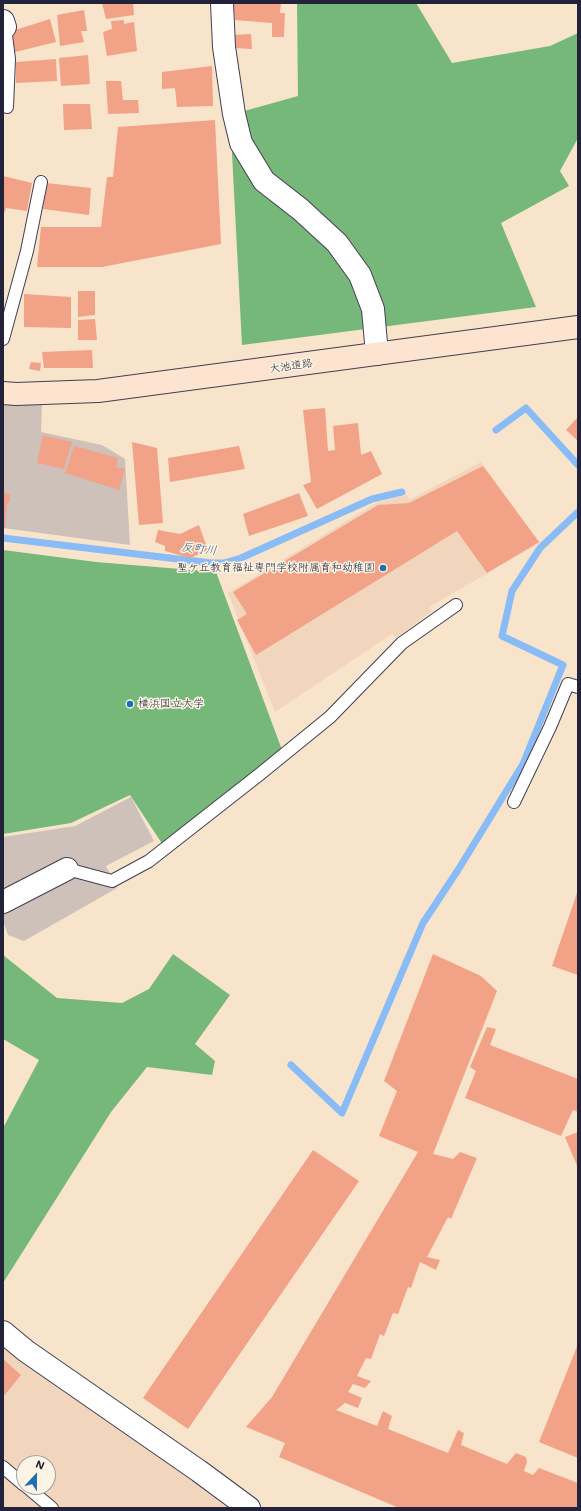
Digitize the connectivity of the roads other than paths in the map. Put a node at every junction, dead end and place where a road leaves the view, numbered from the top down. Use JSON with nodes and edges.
{"nodes":[{"id":1,"x":222,"y":3,"type":"edge"},
{"id":2,"x":4,"y":25,"type":"edge"},
{"id":3,"x":7,"y":107,"type":"dead end"},
{"id":4,"x":41,"y":182,"type":"dead end"},
{"id":5,"x":578,"y":327,"type":"edge"},
{"id":6,"x":3,"y":339,"type":"edge"},
{"id":7,"x":377,"y":354,"type":"junction"},
{"id":8,"x":3,"y":393,"type":"edge"},
{"id":9,"x":456,"y":605,"type":"dead end"},
{"id":10,"x":578,"y":687,"type":"edge"},
{"id":11,"x":514,"y":802,"type":"dead end"},
{"id":12,"x":67,"y":869,"type":"joint"},
{"id":13,"x":3,"y":902,"type":"edge"},
{"id":14,"x":3,"y":1332,"type":"edge"},
{"id":15,"x":3,"y":1467,"type":"edge"},
{"id":16,"x":16,"y":1478,"type":"edge"},
{"id":17,"x":37,"y":1495,"type":"edge"},
{"id":18,"x":52,"y":1508,"type":"edge"},
{"id":19,"x":249,"y":1508,"type":"edge"}],
"edges":[{"from":1,"to":7,"type":"street"},
{"from":2,"to":3,"type":"lane"},
{"from":4,"to":6,"type":"lane"},
{"from":5,"to":7,"type":"street","name":"大池道路"},
{"from":7,"to":8,"type":"street","name":"大池道路"},
{"from":9,"to":12,"type":"lane"},
{"from":10,"to":11,"type":"lane"},
{"from":12,"to":13,"type":"street"},
{"from":14,"to":19,"type":"street"},
{"from":15,"to":16,"type":"lane"},
{"from":17,"to":18,"type":"lane"}]}
